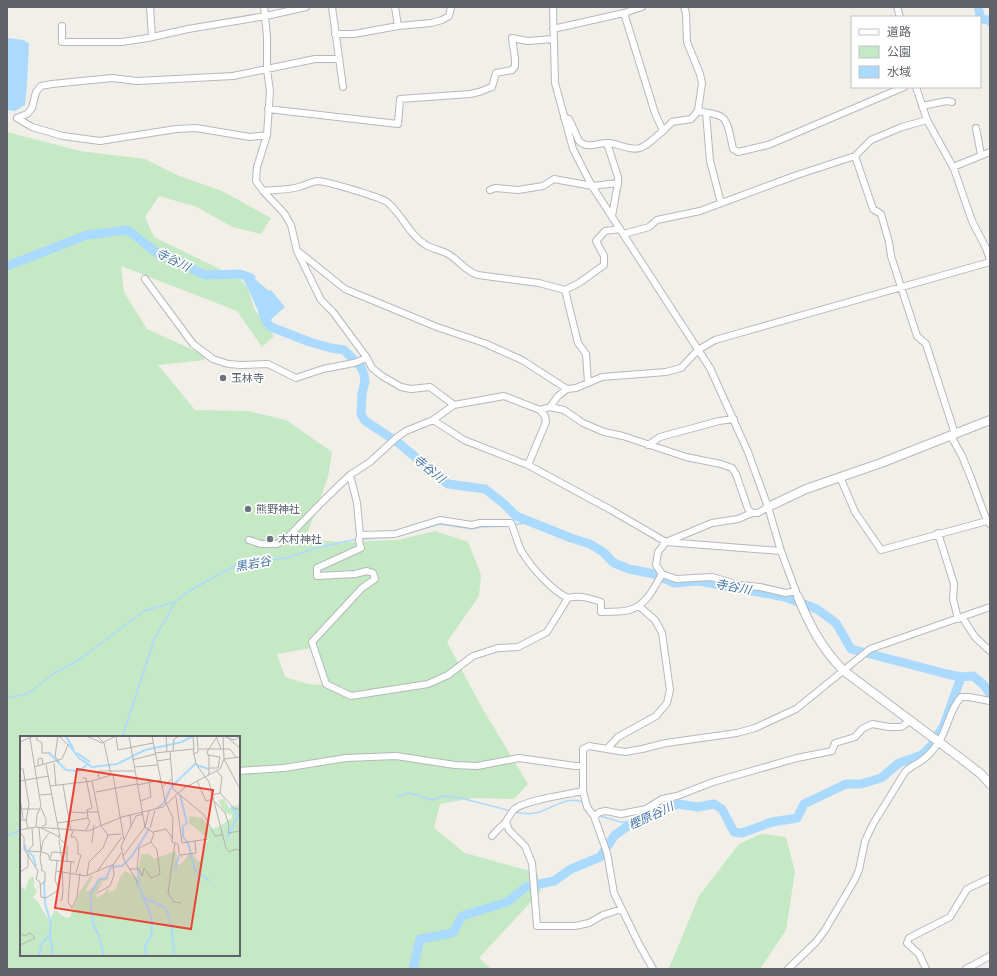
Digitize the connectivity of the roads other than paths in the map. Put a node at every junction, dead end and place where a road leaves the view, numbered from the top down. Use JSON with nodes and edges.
{"nodes":[{"id":1,"x":150,"y":7,"type":"edge"},
{"id":2,"x":264,"y":7,"type":"edge"},
{"id":3,"x":306,"y":7,"type":"edge"},
{"id":4,"x":332,"y":7,"type":"edge"},
{"id":5,"x":395,"y":7,"type":"edge"},
{"id":6,"x":451,"y":7,"type":"edge"},
{"id":7,"x":553,"y":7,"type":"edge"},
{"id":8,"x":618,"y":7,"type":"edge"},
{"id":9,"x":642,"y":7,"type":"edge"},
{"id":10,"x":684,"y":7,"type":"edge"},
{"id":11,"x":622,"y":14,"type":"junction"},
{"id":12,"x":266,"y":16,"type":"junction"},
{"id":13,"x":62,"y":26,"type":"dead end"},
{"id":14,"x":398,"y":26,"type":"junction"},
{"id":15,"x":553,"y":29,"type":"junction"},
{"id":16,"x":335,"y":34,"type":"junction"},
{"id":17,"x":152,"y":37,"type":"junction"},
{"id":18,"x":553,"y":39,"type":"junction"},
{"id":19,"x":339,"y":59,"type":"junction"},
{"id":20,"x":267,"y":70,"type":"junction"},
{"id":21,"x":343,"y":87,"type":"dead end"},
{"id":22,"x":902,"y":88,"type":"edge"},
{"id":23,"x":916,"y":88,"type":"edge"},
{"id":24,"x":952,"y":102,"type":"dead end"},
{"id":25,"x":922,"y":106,"type":"junction"},
{"id":26,"x":268,"y":109,"type":"junction"},
{"id":27,"x":698,"y":111,"type":"junction"},
{"id":28,"x":706,"y":113,"type":"junction"},
{"id":29,"x":564,"y":117,"type":"junction"},
{"id":30,"x":927,"y":120,"type":"junction"},
{"id":31,"x":976,"y":128,"type":"dead end"},
{"id":32,"x":663,"y":130,"type":"junction"},
{"id":33,"x":267,"y":134,"type":"junction"},
{"id":34,"x":606,"y":143,"type":"junction"},
{"id":35,"x":990,"y":152,"type":"edge"},
{"id":36,"x":981,"y":155,"type":"junction"},
{"id":37,"x":855,"y":156,"type":"junction"},
{"id":38,"x":953,"y":167,"type":"junction"},
{"id":39,"x":618,"y":183,"type":"junction"},
{"id":40,"x":592,"y":186,"type":"junction"},
{"id":41,"x":490,"y":190,"type":"dead end"},
{"id":42,"x":263,"y":192,"type":"junction"},
{"id":43,"x":721,"y":204,"type":"junction"},
{"id":44,"x":612,"y":216,"type":"junction"},
{"id":45,"x":622,"y":232,"type":"junction"},
{"id":46,"x":988,"y":247,"type":"edge"},
{"id":47,"x":298,"y":251,"type":"junction"},
{"id":48,"x":990,"y":261,"type":"edge"},
{"id":49,"x":145,"y":279,"type":"dead end"},
{"id":50,"x":902,"y":287,"type":"junction"},
{"id":51,"x":565,"y":290,"type":"junction"},
{"id":52,"x":698,"y":350,"type":"junction"},
{"id":53,"x":367,"y":358,"type":"junction"},
{"id":54,"x":588,"y":383,"type":"junction"},
{"id":55,"x":567,"y":389,"type":"junction"},
{"id":56,"x":454,"y":404,"type":"junction"},
{"id":57,"x":550,"y":407,"type":"junction"},
{"id":58,"x":540,"y":410,"type":"junction"},
{"id":59,"x":734,"y":419,"type":"junction"},
{"id":60,"x":433,"y":420,"type":"junction"},
{"id":61,"x":990,"y":420,"type":"edge"},
{"id":62,"x":953,"y":435,"type":"junction"},
{"id":63,"x":648,"y":445,"type":"junction"},
{"id":64,"x":528,"y":465,"type":"junction"},
{"id":65,"x":350,"y":475,"type":"junction"},
{"id":66,"x":840,"y":477,"type":"junction"},
{"id":67,"x":768,"y":507,"type":"junction"},
{"id":68,"x":752,"y":513,"type":"junction"},
{"id":69,"x":988,"y":522,"type":"edge"},
{"id":70,"x":938,"y":533,"type":"junction"},
{"id":71,"x":360,"y":537,"type":"junction"},
{"id":72,"x":249,"y":540,"type":"dead end"},
{"id":73,"x":666,"y":542,"type":"junction"},
{"id":74,"x":781,"y":551,"type":"junction"},
{"id":75,"x":662,"y":574,"type":"junction"},
{"id":76,"x":797,"y":594,"type":"junction"},
{"id":77,"x":568,"y":598,"type":"junction"},
{"id":78,"x":639,"y":606,"type":"junction"},
{"id":79,"x":990,"y":607,"type":"edge"},
{"id":80,"x":960,"y":618,"type":"junction"},
{"id":81,"x":990,"y":651,"type":"edge"},
{"id":82,"x":844,"y":671,"type":"junction"},
{"id":83,"x":990,"y":701,"type":"edge"},
{"id":84,"x":910,"y":721,"type":"junction"},
{"id":85,"x":936,"y":740,"type":"junction"},
{"id":86,"x":607,"y":749,"type":"junction"},
{"id":87,"x":583,"y":766,"type":"junction"},
{"id":88,"x":240,"y":772,"type":"edge"},
{"id":89,"x":990,"y":784,"type":"edge"},
{"id":90,"x":583,"y":791,"type":"junction"},
{"id":91,"x":597,"y":814,"type":"junction"},
{"id":92,"x":506,"y":822,"type":"junction"},
{"id":93,"x":492,"y":836,"type":"dead end"},
{"id":94,"x":990,"y":878,"type":"edge"},
{"id":95,"x":622,"y":909,"type":"junction"},
{"id":96,"x":990,"y":956,"type":"edge"},
{"id":97,"x":653,"y":969,"type":"edge"},
{"id":98,"x":788,"y":969,"type":"edge"},
{"id":99,"x":926,"y":969,"type":"edge"},
{"id":100,"x":966,"y":969,"type":"edge"}],
"edges":[{"from":1,"to":17,"type":"street"},
{"from":2,"to":12,"type":"street"},
{"from":3,"to":12,"type":"street"},
{"from":4,"to":16,"type":"street"},
{"from":5,"to":14,"type":"street"},
{"from":6,"to":14,"type":"street"},
{"from":7,"to":15,"type":"street"},
{"from":8,"to":11,"type":"street"},
{"from":9,"to":11,"type":"street"},
{"from":10,"to":27,"type":"street"},
{"from":11,"to":15,"type":"street"},
{"from":11,"to":32,"type":"street"},
{"from":12,"to":17,"type":"street"},
{"from":12,"to":20,"type":"street"},
{"from":13,"to":17,"type":"street"},
{"from":14,"to":16,"type":"street"},
{"from":15,"to":18,"type":"street"},
{"from":16,"to":19,"type":"street"},
{"from":18,"to":26,"type":"street"},
{"from":18,"to":29,"type":"street"},
{"from":19,"to":20,"type":"street"},
{"from":19,"to":21,"type":"street"},
{"from":20,"to":26,"type":"street"},
{"from":20,"to":33,"type":"street"},
{"from":22,"to":28,"type":"street"},
{"from":23,"to":25,"type":"street"},
{"from":24,"to":25,"type":"street"},
{"from":25,"to":30,"type":"street"},
{"from":26,"to":33,"type":"street"},
{"from":27,"to":28,"type":"street"},
{"from":27,"to":32,"type":"street"},
{"from":28,"to":43,"type":"street"},
{"from":29,"to":34,"type":"street"},
{"from":29,"to":40,"type":"street"},
{"from":30,"to":37,"type":"street"},
{"from":30,"to":38,"type":"street"},
{"from":31,"to":36,"type":"street"},
{"from":32,"to":34,"type":"street"},
{"from":33,"to":42,"type":"street"},
{"from":34,"to":39,"type":"street"},
{"from":35,"to":36,"type":"street"},
{"from":36,"to":38,"type":"street"},
{"from":37,"to":43,"type":"street"},
{"from":37,"to":50,"type":"street"},
{"from":38,"to":46,"type":"street"},
{"from":39,"to":40,"type":"street"},
{"from":39,"to":44,"type":"street"},
{"from":40,"to":41,"type":"street"},
{"from":40,"to":44,"type":"street"},
{"from":42,"to":47,"type":"street"},
{"from":42,"to":51,"type":"street"},
{"from":43,"to":45,"type":"street"},
{"from":44,"to":45,"type":"street"},
{"from":45,"to":51,"type":"street"},
{"from":45,"to":52,"type":"street"},
{"from":46,"to":48,"type":"street"},
{"from":47,"to":53,"type":"street"},
{"from":47,"to":55,"type":"street"},
{"from":48,"to":50,"type":"street"},
{"from":49,"to":53,"type":"street"},
{"from":50,"to":52,"type":"street"},
{"from":50,"to":62,"type":"street"},
{"from":51,"to":54,"type":"street"},
{"from":52,"to":54,"type":"street"},
{"from":52,"to":59,"type":"street"},
{"from":53,"to":56,"type":"street"},
{"from":54,"to":55,"type":"street"},
{"from":55,"to":57,"type":"street"},
{"from":56,"to":58,"type":"street"},
{"from":56,"to":60,"type":"street"},
{"from":57,"to":58,"type":"street"},
{"from":57,"to":63,"type":"street"},
{"from":58,"to":64,"type":"street"},
{"from":59,"to":63,"type":"street"},
{"from":59,"to":67,"type":"street"},
{"from":60,"to":64,"type":"street"},
{"from":60,"to":65,"type":"street"},
{"from":61,"to":62,"type":"street"},
{"from":62,"to":66,"type":"street"},
{"from":62,"to":69,"type":"street"},
{"from":63,"to":68,"type":"street"},
{"from":64,"to":73,"type":"street"},
{"from":65,"to":71,"type":"street"},
{"from":65,"to":72,"type":"street"},
{"from":66,"to":67,"type":"street"},
{"from":66,"to":70,"type":"street"},
{"from":67,"to":68,"type":"street"},
{"from":67,"to":74,"type":"street"},
{"from":68,"to":73,"type":"street"},
{"from":69,"to":70,"type":"street"},
{"from":70,"to":80,"type":"street"},
{"from":71,"to":77,"type":"street"},
{"from":71,"to":77,"type":"street"},
{"from":73,"to":74,"type":"street"},
{"from":73,"to":75,"type":"street"},
{"from":74,"to":76,"type":"street"},
{"from":75,"to":76,"type":"street"},
{"from":75,"to":78,"type":"street"},
{"from":76,"to":82,"type":"street"},
{"from":77,"to":78,"type":"street"},
{"from":78,"to":86,"type":"street"},
{"from":79,"to":80,"type":"street"},
{"from":80,"to":81,"type":"street"},
{"from":80,"to":82,"type":"street"},
{"from":82,"to":84,"type":"street"},
{"from":82,"to":86,"type":"street"},
{"from":83,"to":85,"type":"street"},
{"from":84,"to":85,"type":"street"},
{"from":84,"to":91,"type":"street"},
{"from":85,"to":89,"type":"street"},
{"from":85,"to":98,"type":"street"},
{"from":86,"to":87,"type":"street"},
{"from":87,"to":88,"type":"street"},
{"from":87,"to":90,"type":"street"},
{"from":90,"to":91,"type":"street"},
{"from":90,"to":92,"type":"street"},
{"from":91,"to":95,"type":"street"},
{"from":92,"to":93,"type":"street"},
{"from":92,"to":95,"type":"street"},
{"from":94,"to":99,"type":"street"},
{"from":95,"to":97,"type":"street"},
{"from":96,"to":100,"type":"street"}]}
